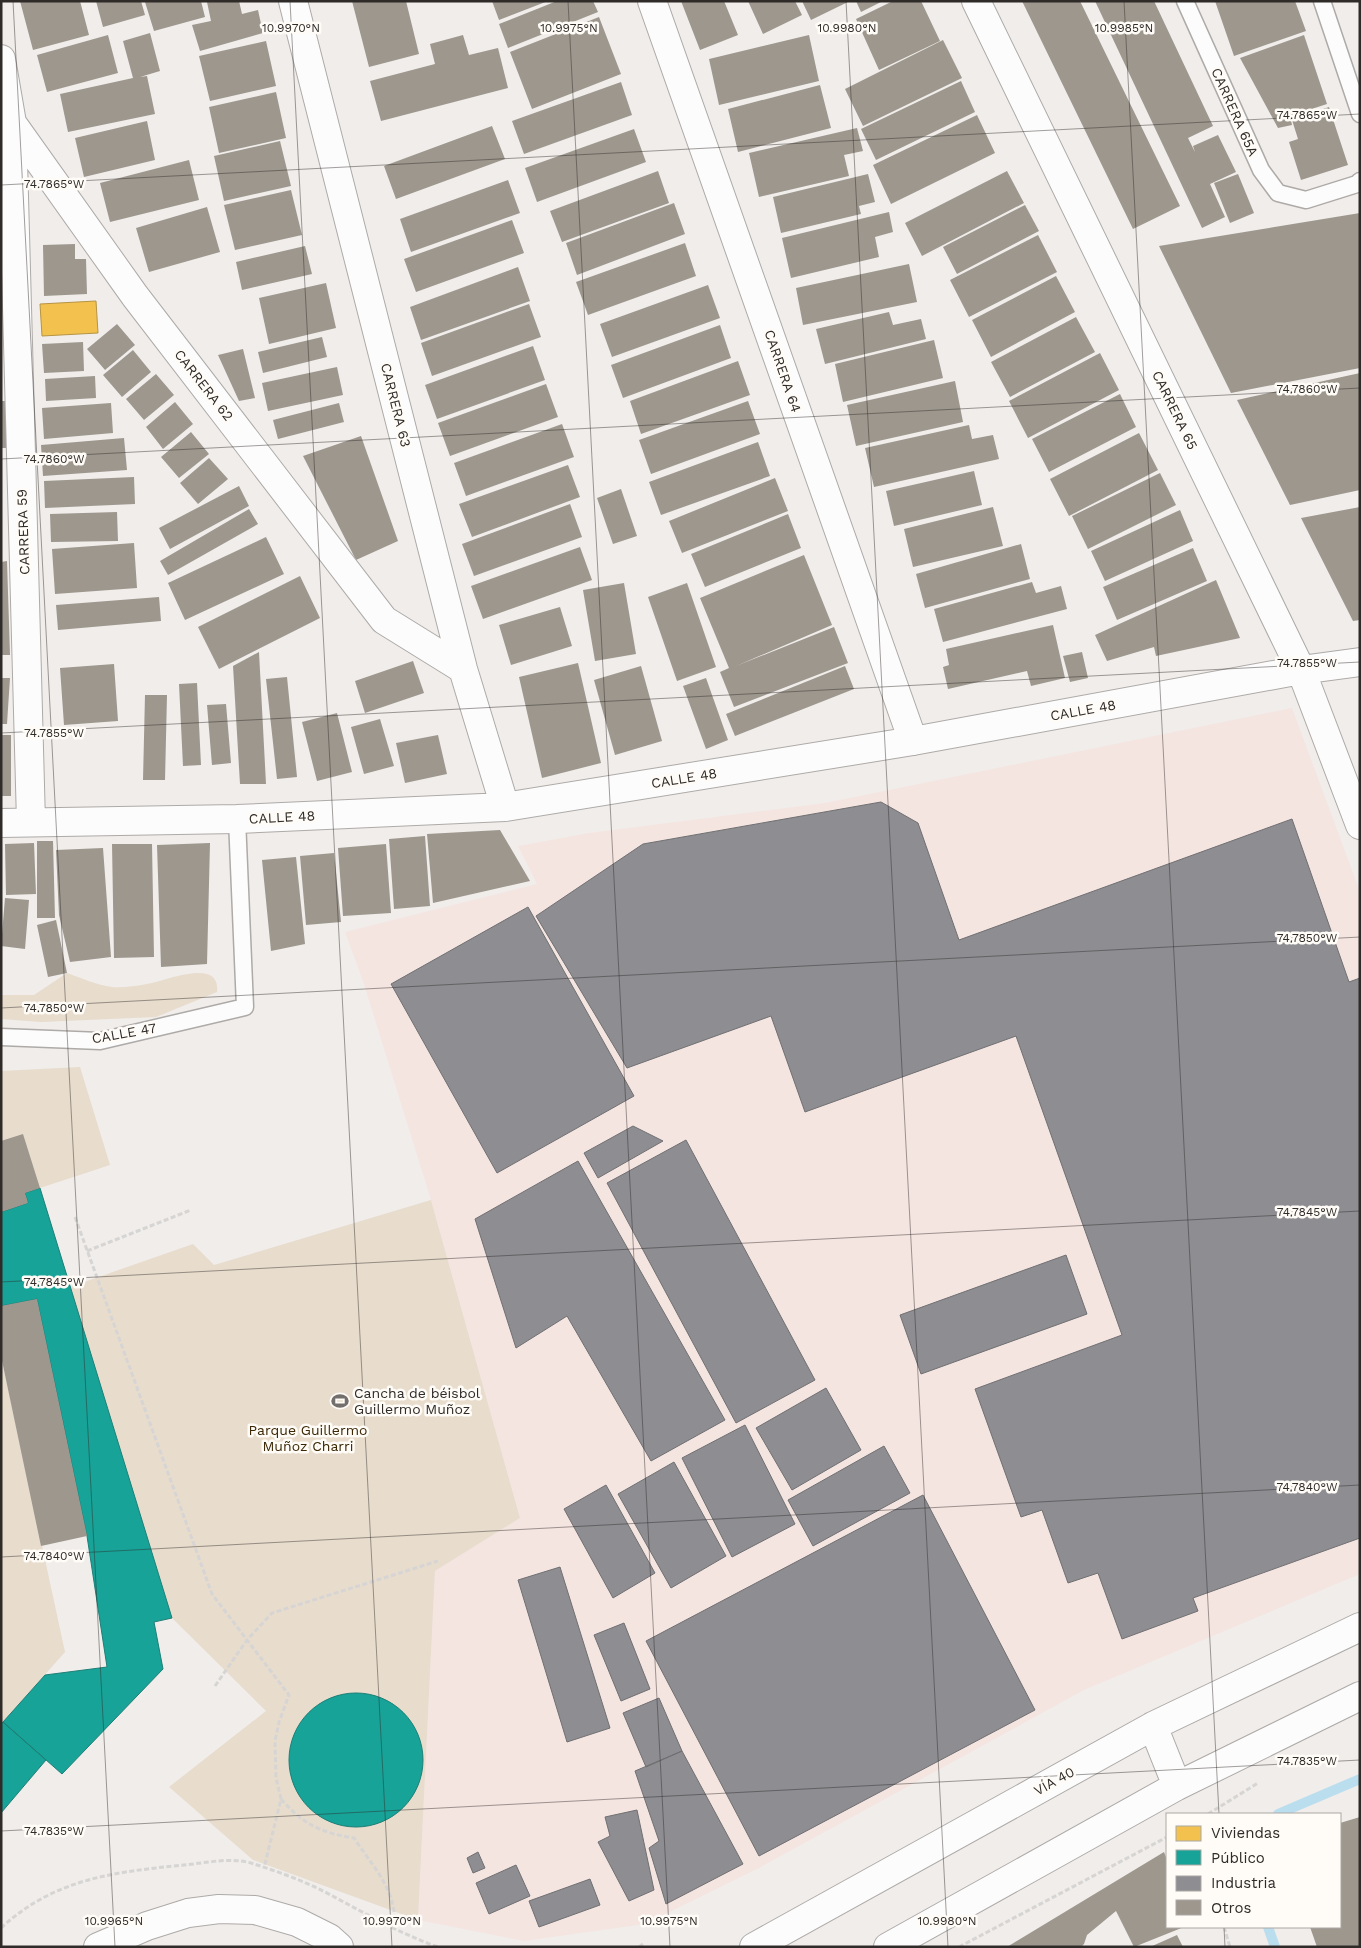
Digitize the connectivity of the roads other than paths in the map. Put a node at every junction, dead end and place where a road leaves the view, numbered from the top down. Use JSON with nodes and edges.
{"nodes":[{"id":1,"x":293,"y":1,"type":"edge"},
{"id":2,"x":652,"y":1,"type":"edge"},
{"id":3,"x":976,"y":1,"type":"edge"},
{"id":4,"x":1185,"y":1,"type":"edge"},
{"id":5,"x":1322,"y":1,"type":"edge"},
{"id":6,"x":1,"y":59,"type":"edge"},
{"id":7,"x":1360,"y":114,"type":"edge"},
{"id":8,"x":12,"y":123,"type":"junction"},
{"id":9,"x":1359,"y":182,"type":"edge"},
{"id":10,"x":1360,"y":662,"type":"edge"},
{"id":11,"x":463,"y":669,"type":"junction"},
{"id":12,"x":1301,"y":670,"type":"junction"},
{"id":13,"x":914,"y":741,"type":"junction"},
{"id":14,"x":505,"y":807,"type":"junction"},
{"id":15,"x":237,"y":819,"type":"junction"},
{"id":16,"x":31,"y":822,"type":"junction"},
{"id":17,"x":1,"y":823,"type":"edge"},
{"id":18,"x":1360,"y":825,"type":"edge"},
{"id":19,"x":1,"y":1037,"type":"edge"},
{"id":20,"x":1360,"y":1627,"type":"edge"},
{"id":21,"x":1360,"y":1696,"type":"edge"},
{"id":22,"x":1153,"y":1726,"type":"junction"},
{"id":23,"x":1177,"y":1786,"type":"junction"},
{"id":24,"x":754,"y":1946,"type":"edge"},
{"id":25,"x":98,"y":1947,"type":"edge"},
{"id":26,"x":339,"y":1947,"type":"edge"},
{"id":27,"x":888,"y":1947,"type":"edge"}],
"edges":[{"from":1,"to":11,"type":"main road","name":"CARRERA 63"},
{"from":2,"to":13,"type":"main road","name":"CARRERA 64"},
{"from":3,"to":12,"type":"main road","name":"CARRERA 65"},
{"from":4,"to":9,"type":"lane","name":"CARRERA 65A"},
{"from":5,"to":7,"type":"lane"},
{"from":6,"to":8,"type":"main road","name":"CARRERA 62"},
{"from":8,"to":11,"type":"main road","name":"CARRERA 62"},
{"from":8,"to":16,"type":"main road","name":"CARRERA 59"},
{"from":10,"to":12,"type":"main road","name":"CALLE 48"},
{"from":11,"to":14,"type":"main road","name":"CARRERA 63"},
{"from":12,"to":13,"type":"main road","name":"CALLE 48"},
{"from":12,"to":18,"type":"main road","name":"CARRERA 65"},
{"from":13,"to":14,"type":"main road","name":"CALLE 48"},
{"from":14,"to":15,"type":"main road","name":"CALLE 48"},
{"from":15,"to":16,"type":"main road","name":"CALLE 48"},
{"from":15,"to":19,"type":"lane","name":"CALLE 47"},
{"from":16,"to":17,"type":"main road","name":"CALLE 48"},
{"from":20,"to":22,"type":"main road","name":"VÍA 40"},
{"from":21,"to":23,"type":"main road"},
{"from":22,"to":23,"type":"main road"},
{"from":22,"to":24,"type":"main road","name":"VÍA 40"},
{"from":23,"to":27,"type":"main road"},
{"from":25,"to":26,"type":"main road"}]}
